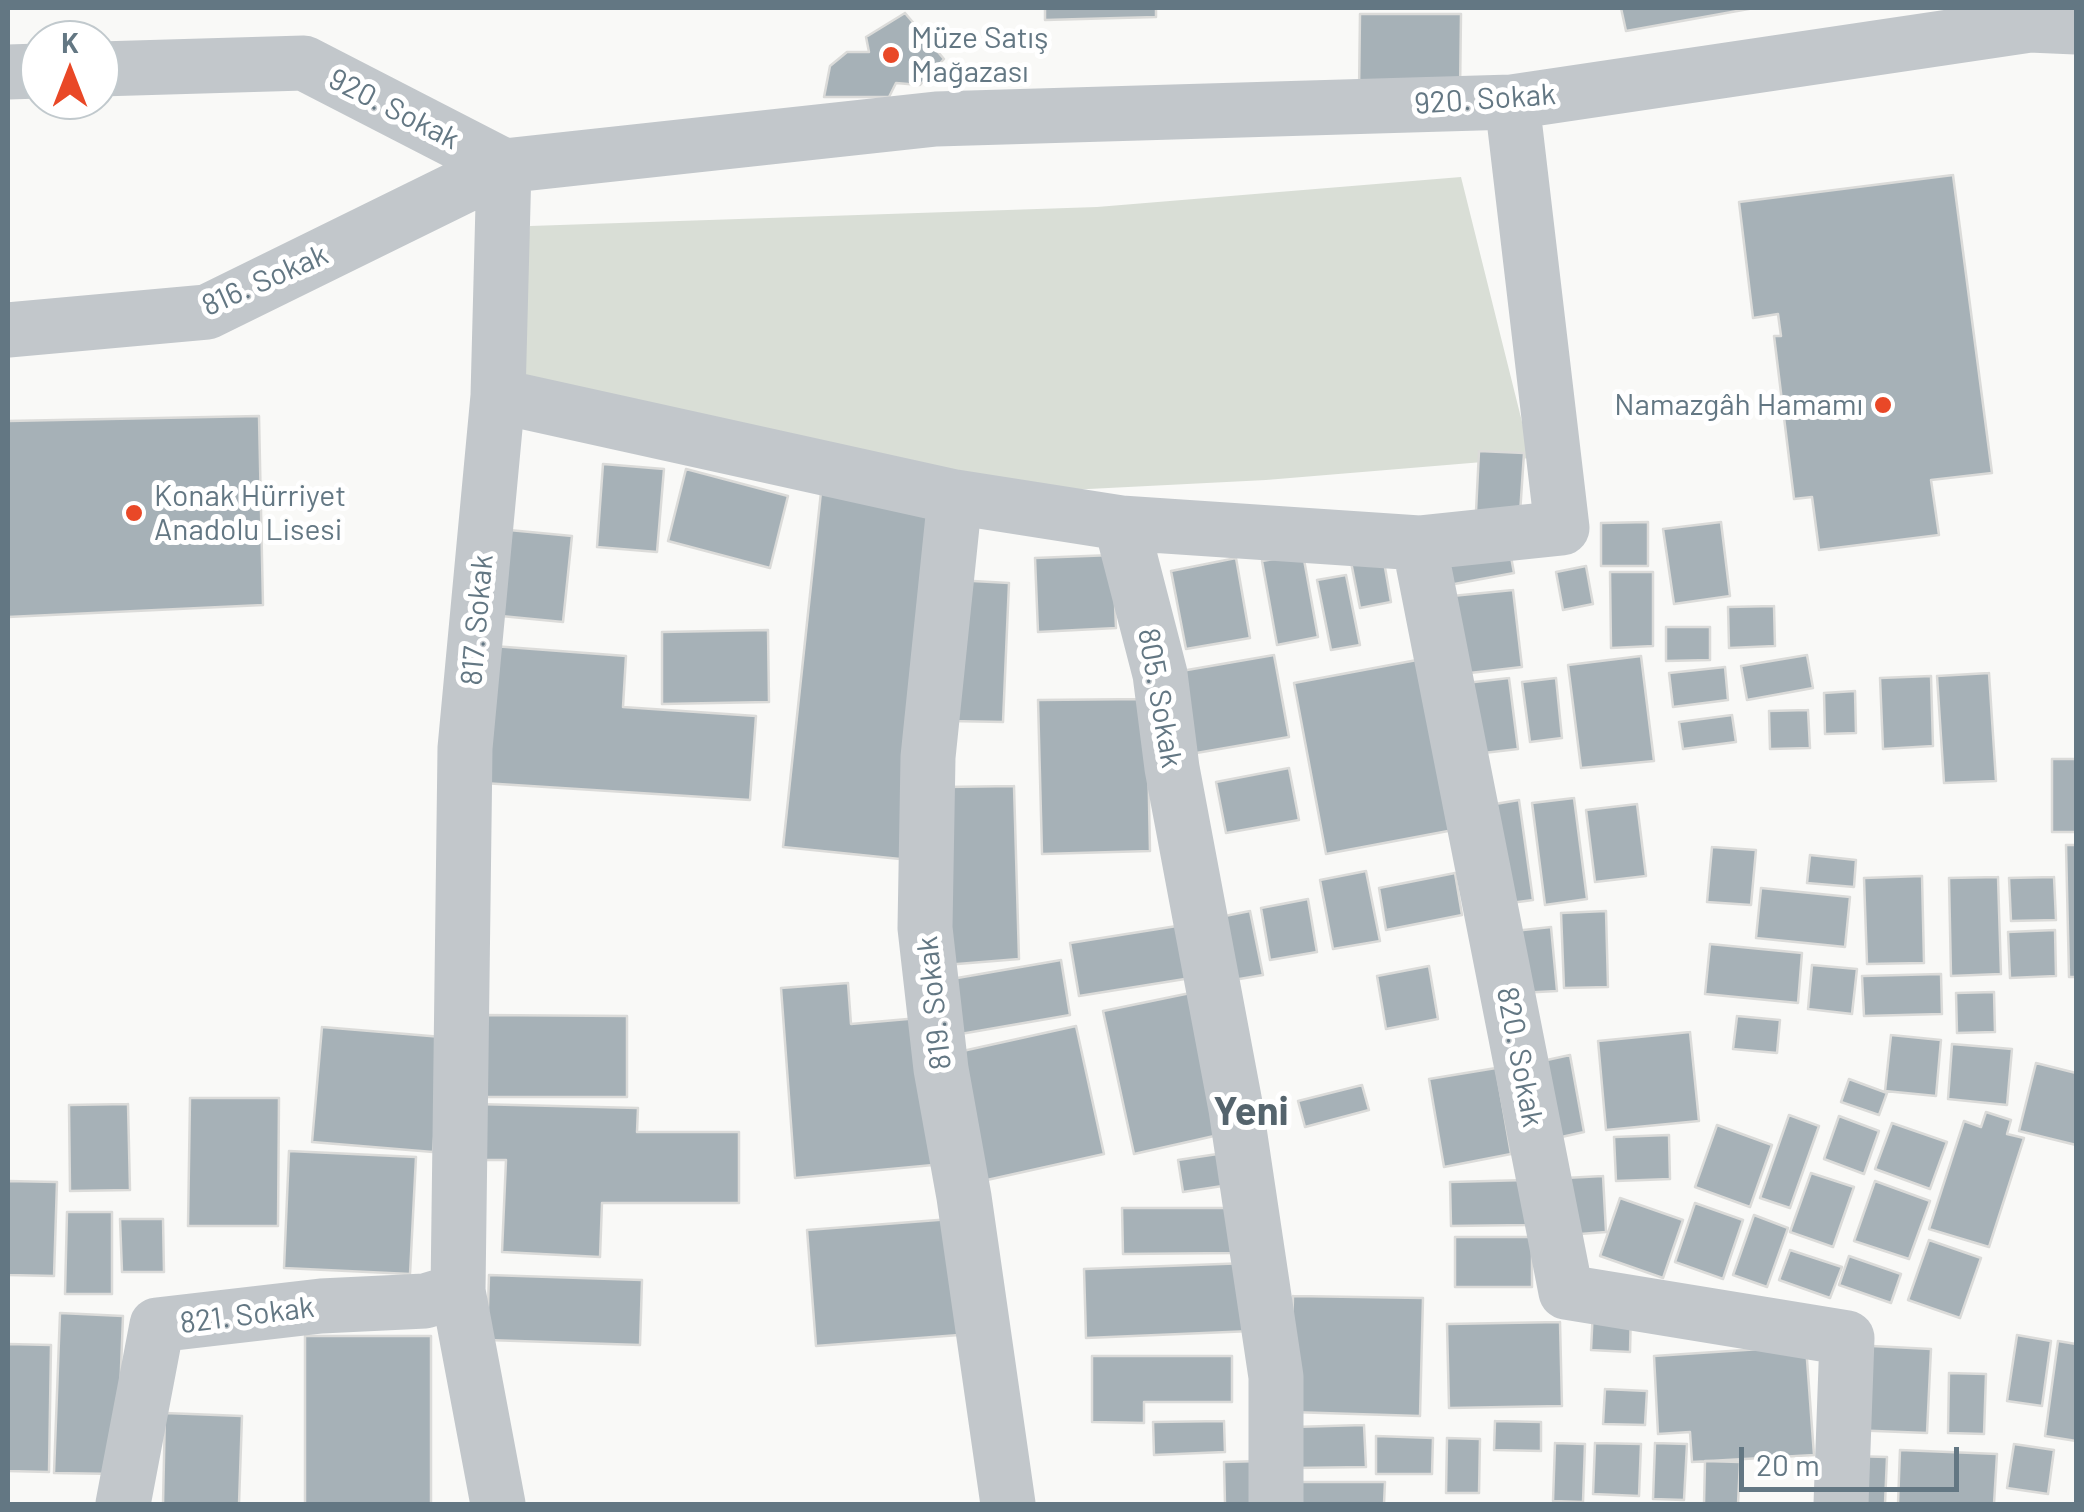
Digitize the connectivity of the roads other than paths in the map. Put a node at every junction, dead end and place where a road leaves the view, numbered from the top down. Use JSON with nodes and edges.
{"nodes":[{"id":1,"x":2046,"y":20,"type":"edge"},
{"id":2,"x":120,"y":68,"type":"edge"},
{"id":3,"x":1512,"y":102,"type":"junction"},
{"id":4,"x":504,"y":166,"type":"junction"},
{"id":5,"x":8,"y":330,"type":"edge"},
{"id":6,"x":498,"y":396,"type":"junction"},
{"id":7,"x":955,"y":497,"type":"junction"},
{"id":8,"x":1121,"y":523,"type":"junction"},
{"id":9,"x":1419,"y":542,"type":"junction"},
{"id":10,"x":458,"y":1291,"type":"junction"},
{"id":11,"x":122,"y":1504,"type":"edge"},
{"id":12,"x":498,"y":1504,"type":"edge"},
{"id":13,"x":1008,"y":1504,"type":"edge"},
{"id":14,"x":1276,"y":1504,"type":"edge"},
{"id":15,"x":1841,"y":1504,"type":"edge"}],
"edges":[{"from":1,"to":3,"type":"street","name":"920. Sokak"},
{"from":2,"to":4,"type":"street","name":"920. Sokak"},
{"from":3,"to":4,"type":"street","name":"920. Sokak"},
{"from":3,"to":9,"type":"street"},
{"from":4,"to":5,"type":"street","name":"816. Sokak"},
{"from":4,"to":6,"type":"street","name":"817. Sokak"},
{"from":6,"to":7,"type":"street"},
{"from":6,"to":10,"type":"street","name":"817. Sokak"},
{"from":7,"to":8,"type":"street"},
{"from":7,"to":13,"type":"street","name":"819. Sokak"},
{"from":8,"to":9,"type":"street"},
{"from":8,"to":14,"type":"street","name":"805. Sokak"},
{"from":9,"to":15,"type":"street","name":"820. Sokak"},
{"from":10,"to":11,"type":"street","name":"821. Sokak"},
{"from":10,"to":12,"type":"street","name":"817. Sokak"}]}
